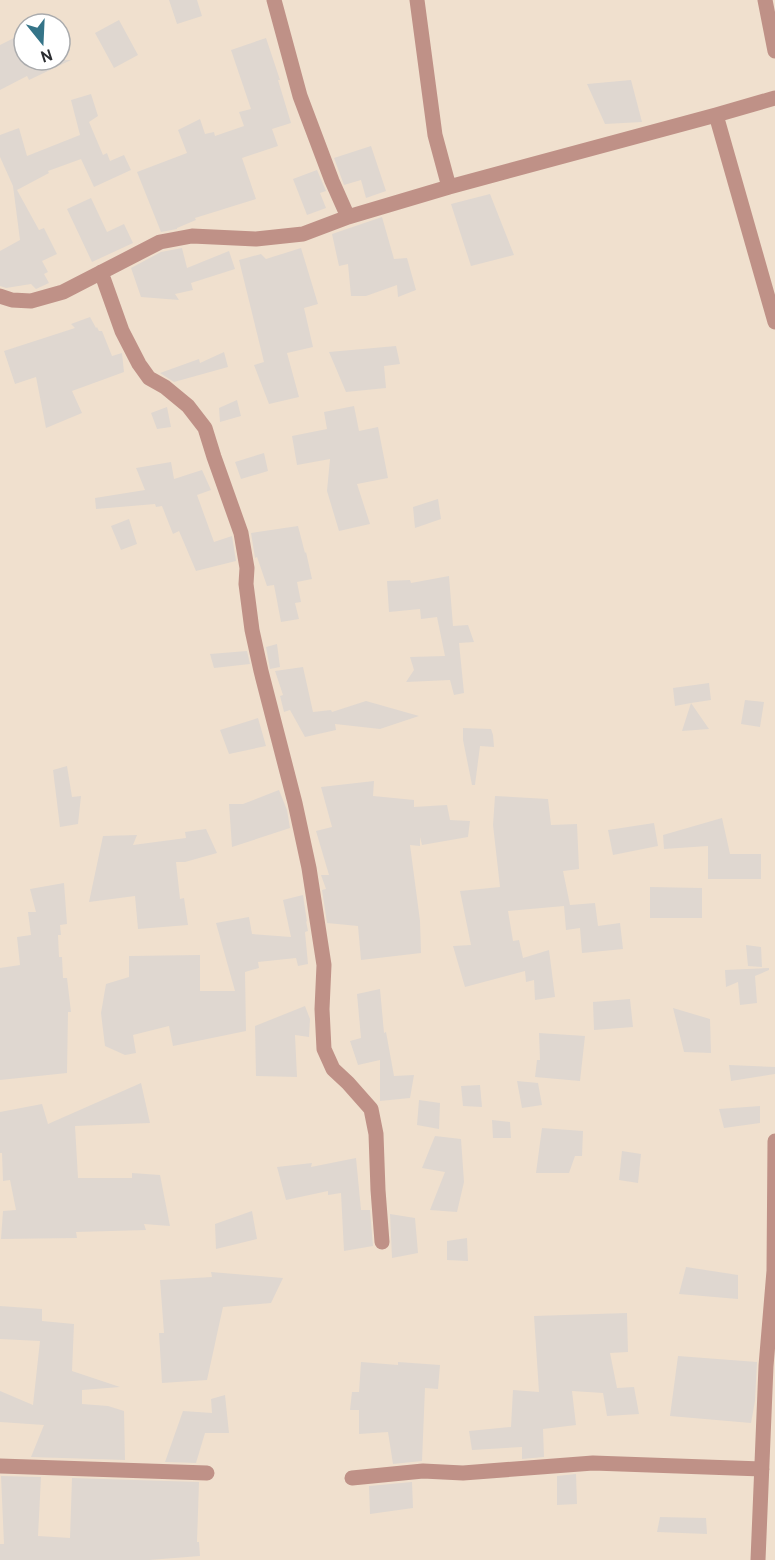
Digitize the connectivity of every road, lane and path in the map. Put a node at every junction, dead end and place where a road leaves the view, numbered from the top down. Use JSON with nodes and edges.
{"nodes":[{"id":1,"x":274,"y":0,"type":"edge"},
{"id":2,"x":417,"y":0,"type":"edge"},
{"id":3,"x":765,"y":0,"type":"edge"},
{"id":4,"x":775,"y":51,"type":"edge"},
{"id":5,"x":775,"y":98,"type":"edge"},
{"id":6,"x":716,"y":115,"type":"junction"},
{"id":7,"x":449,"y":187,"type":"junction"},
{"id":8,"x":348,"y":217,"type":"junction"},
{"id":9,"x":101,"y":272,"type":"junction"},
{"id":10,"x":0,"y":296,"type":"edge"},
{"id":11,"x":775,"y":322,"type":"edge"},
{"id":12,"x":775,"y":1141,"type":"edge"},
{"id":13,"x":774,"y":1214,"type":"edge"},
{"id":14,"x":382,"y":1242,"type":"dead end"},
{"id":15,"x":0,"y":1466,"type":"edge"},
{"id":16,"x":762,"y":1469,"type":"junction"},
{"id":17,"x":207,"y":1473,"type":"dead end"},
{"id":18,"x":352,"y":1479,"type":"dead end"},
{"id":19,"x":758,"y":1560,"type":"edge"}],
"edges":[{"from":1,"to":8,"type":"street"},
{"from":2,"to":7,"type":"street"},
{"from":3,"to":4,"type":"street"},
{"from":5,"to":6,"type":"street"},
{"from":6,"to":7,"type":"street"},
{"from":6,"to":11,"type":"street"},
{"from":7,"to":8,"type":"street"},
{"from":8,"to":9,"type":"street"},
{"from":9,"to":10,"type":"street"},
{"from":9,"to":14,"type":"street"},
{"from":12,"to":13,"type":"street"},
{"from":13,"to":16,"type":"street"},
{"from":15,"to":17,"type":"street"},
{"from":16,"to":18,"type":"street"},
{"from":16,"to":19,"type":"street"}]}
